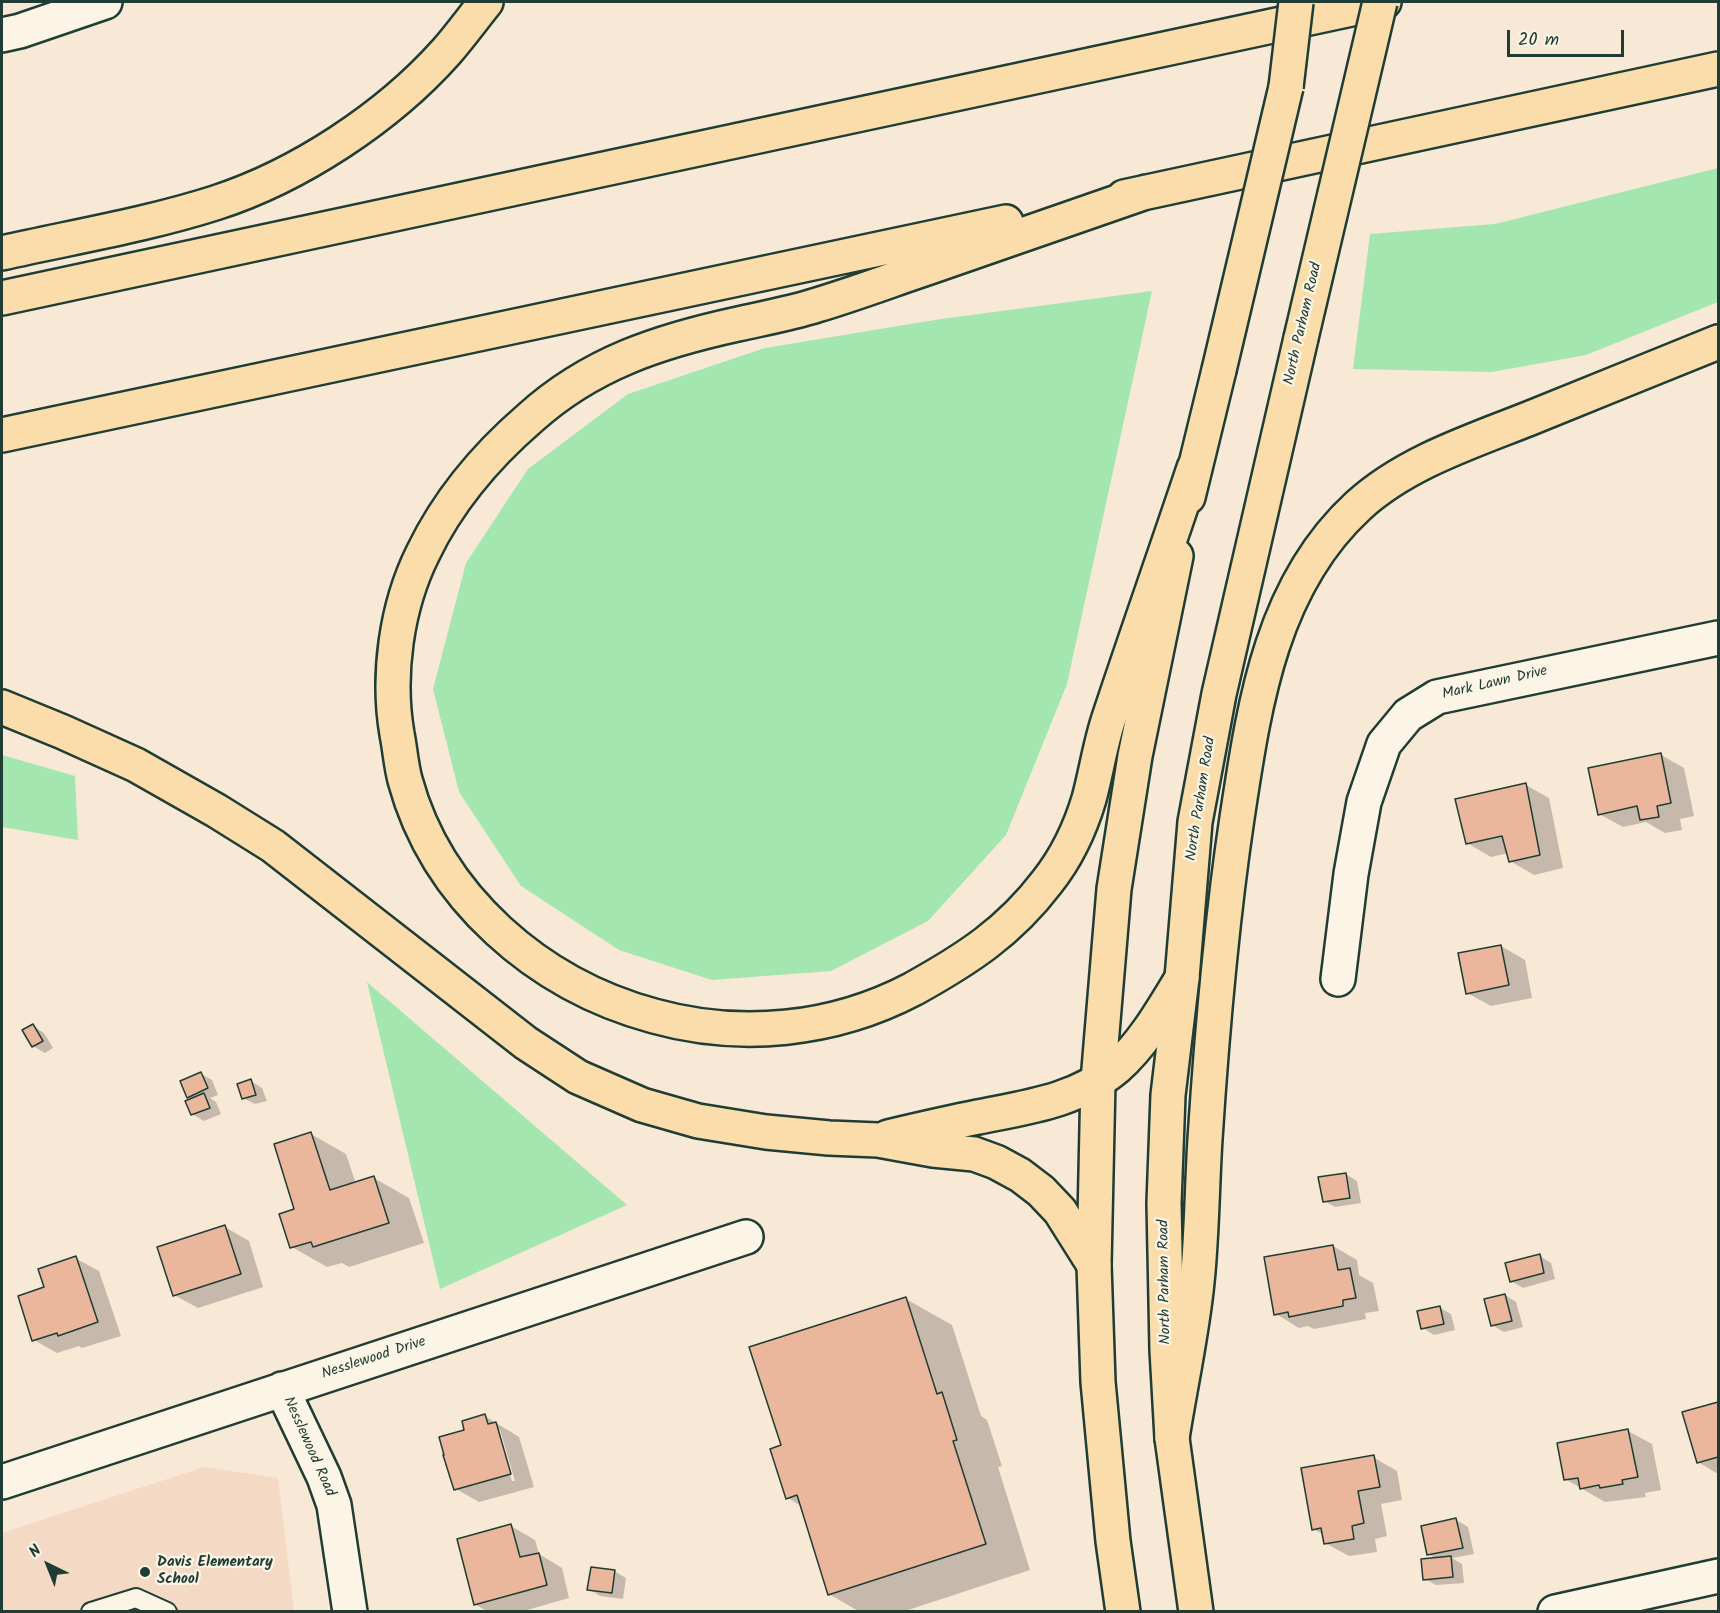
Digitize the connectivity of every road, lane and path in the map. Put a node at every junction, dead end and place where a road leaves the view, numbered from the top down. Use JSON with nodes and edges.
{"nodes":[{"id":1,"x":105,"y":2,"type":"edge"},
{"id":2,"x":486,"y":2,"type":"edge"},
{"id":3,"x":1296,"y":2,"type":"edge"},
{"id":4,"x":1382,"y":2,"type":"edge"},
{"id":5,"x":2,"y":35,"type":"edge"},
{"id":6,"x":1719,"y":69,"type":"edge"},
{"id":7,"x":1146,"y":192,"type":"junction"},
{"id":8,"x":2,"y":253,"type":"edge"},
{"id":9,"x":2,"y":298,"type":"edge"},
{"id":10,"x":1719,"y":342,"type":"edge"},
{"id":11,"x":2,"y":435,"type":"edge"},
{"id":12,"x":1194,"y":468,"type":"junction"},
{"id":13,"x":1719,"y":638,"type":"edge"},
{"id":14,"x":2,"y":708,"type":"edge"},
{"id":15,"x":1182,"y":978,"type":"junction"},
{"id":16,"x":1338,"y":980,"type":"dead end"},
{"id":17,"x":1098,"y":1082,"type":"junction"},
{"id":18,"x":878,"y":1140,"type":"junction"},
{"id":19,"x":746,"y":1237,"type":"dead end"},
{"id":20,"x":1094,"y":1265,"type":"junction"},
{"id":21,"x":282,"y":1389,"type":"junction"},
{"id":22,"x":1172,"y":1438,"type":"junction"},
{"id":23,"x":2,"y":1482,"type":"edge"},
{"id":24,"x":1719,"y":1576,"type":"edge"},
{"id":25,"x":91,"y":1611,"type":"edge"},
{"id":26,"x":167,"y":1611,"type":"edge"},
{"id":27,"x":350,"y":1611,"type":"edge"},
{"id":28,"x":1123,"y":1611,"type":"edge"},
{"id":29,"x":1196,"y":1611,"type":"edge"},
{"id":30,"x":1555,"y":1611,"type":"edge"}],
"edges":[{"from":1,"to":5,"type":"street"},
{"from":2,"to":8,"type":"highway"},
{"from":3,"to":12,"type":"highway","bridge":true},
{"from":4,"to":9,"type":"highway"},
{"from":4,"to":15,"type":"highway","name":"North Parham Road","bridge":true},
{"from":6,"to":7,"type":"highway"},
{"from":7,"to":11,"type":"highway"},
{"from":7,"to":12,"type":"highway"},
{"from":10,"to":22,"type":"highway"},
{"from":12,"to":17,"type":"highway"},
{"from":13,"to":16,"type":"street","name":"Mark Lawn Drive"},
{"from":14,"to":18,"type":"highway"},
{"from":15,"to":17,"type":"highway"},
{"from":15,"to":22,"type":"highway","name":"North Parham Road"},
{"from":17,"to":18,"type":"highway"},
{"from":17,"to":20,"type":"highway"},
{"from":18,"to":20,"type":"highway"},
{"from":19,"to":21,"type":"street","name":"Nesslewood Drive"},
{"from":20,"to":28,"type":"highway"},
{"from":21,"to":23,"type":"street","name":"Nesslewood Drive"},
{"from":21,"to":27,"type":"street","name":"Nesslewood Road"},
{"from":22,"to":29,"type":"highway","name":"North Parham Road"},
{"from":24,"to":30,"type":"street"},
{"from":25,"to":26,"type":"lane"}]}
